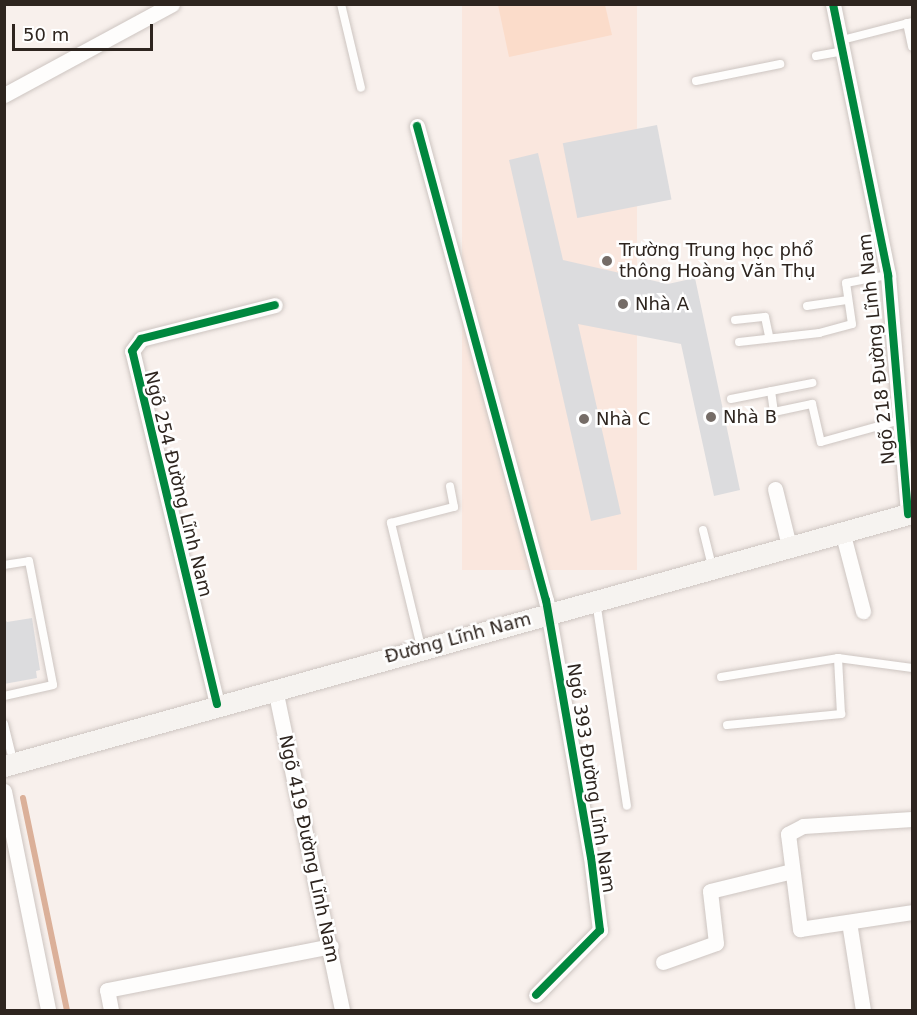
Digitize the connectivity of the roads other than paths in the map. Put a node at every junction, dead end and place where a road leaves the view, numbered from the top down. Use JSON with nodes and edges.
{"nodes":[{"id":1,"x":172,"y":4,"type":"edge"},
{"id":2,"x":341,"y":4,"type":"edge"},
{"id":3,"x":833,"y":4,"type":"edge"},
{"id":4,"x":910,"y":22,"type":"edge"},
{"id":5,"x":843,"y":45,"type":"junction"},
{"id":6,"x":912,"y":46,"type":"edge"},
{"id":7,"x":816,"y":56,"type":"dead end"},
{"id":8,"x":780,"y":64,"type":"dead end"},
{"id":9,"x":696,"y":81,"type":"dead end"},
{"id":10,"x":361,"y":88,"type":"dead end"},
{"id":11,"x":4,"y":95,"type":"edge"},
{"id":12,"x":417,"y":126,"type":"dead end"},
{"id":13,"x":888,"y":275,"type":"junction"},
{"id":14,"x":847,"y":300,"type":"junction"},
{"id":15,"x":275,"y":304,"type":"dead end"},
{"id":16,"x":807,"y":306,"type":"dead end"},
{"id":17,"x":735,"y":320,"type":"dead end"},
{"id":18,"x":769,"y":336,"type":"junction"},
{"id":19,"x":739,"y":342,"type":"dead end"},
{"id":20,"x":812,"y":383,"type":"dead end"},
{"id":21,"x":771,"y":391,"type":"junction"},
{"id":22,"x":731,"y":399,"type":"dead end"},
{"id":23,"x":901,"y":420,"type":"junction"},
{"id":24,"x":450,"y":486,"type":"dead end"},
{"id":25,"x":775,"y":489,"type":"dead end"},
{"id":26,"x":910,"y":514,"type":"edge"},
{"id":27,"x":703,"y":530,"type":"dead end"},
{"id":28,"x":842,"y":531,"type":"junction"},
{"id":29,"x":789,"y":546,"type":"junction"},
{"id":30,"x":4,"y":565,"type":"edge"},
{"id":31,"x":712,"y":567,"type":"junction"},
{"id":32,"x":596,"y":600,"type":"junction"},
{"id":33,"x":863,"y":611,"type":"dead end"},
{"id":34,"x":549,"y":613,"type":"junction"},
{"id":35,"x":421,"y":648,"type":"junction"},
{"id":36,"x":838,"y":658,"type":"junction"},
{"id":37,"x":912,"y":668,"type":"edge"},
{"id":38,"x":721,"y":677,"type":"dead end"},
{"id":39,"x":274,"y":689,"type":"junction"},
{"id":40,"x":4,"y":696,"type":"edge"},
{"id":41,"x":217,"y":704,"type":"junction"},
{"id":42,"x":4,"y":724,"type":"edge"},
{"id":43,"x":727,"y":725,"type":"dead end"},
{"id":44,"x":9,"y":764,"type":"edge"},
{"id":45,"x":4,"y":791,"type":"edge"},
{"id":46,"x":627,"y":806,"type":"dead end"},
{"id":47,"x":912,"y":819,"type":"edge"},
{"id":48,"x":792,"y":871,"type":"junction"},
{"id":49,"x":912,"y":912,"type":"edge"},
{"id":50,"x":849,"y":922,"type":"junction"},
{"id":51,"x":331,"y":946,"type":"junction"},
{"id":52,"x":663,"y":962,"type":"dead end"},
{"id":53,"x":536,"y":994,"type":"dead end"},
{"id":54,"x":48,"y":1011,"type":"edge"},
{"id":55,"x":111,"y":1011,"type":"edge"},
{"id":56,"x":342,"y":1011,"type":"edge"},
{"id":57,"x":863,"y":1011,"type":"edge"}],
"edges":[{"from":1,"to":11,"type":"street"},
{"from":2,"to":10,"type":"lane"},
{"from":3,"to":5,"type":"street","name":"Ngõ 218 Đường Lĩnh Nam"},
{"from":4,"to":5,"type":"lane"},
{"from":4,"to":6,"type":"lane"},
{"from":5,"to":7,"type":"lane"},
{"from":5,"to":13,"type":"street","name":"Ngõ 218 Đường Lĩnh Nam"},
{"from":8,"to":9,"type":"lane"},
{"from":12,"to":34,"type":"street"},
{"from":13,"to":14,"type":"lane"},
{"from":13,"to":23,"type":"street","name":"Ngõ 218 Đường Lĩnh Nam"},
{"from":14,"to":16,"type":"lane"},
{"from":14,"to":18,"type":"lane"},
{"from":15,"to":41,"type":"street","name":"Ngõ 254 Đường Lĩnh Nam"},
{"from":17,"to":18,"type":"lane"},
{"from":18,"to":19,"type":"lane"},
{"from":20,"to":21,"type":"lane"},
{"from":21,"to":22,"type":"lane"},
{"from":21,"to":23,"type":"lane"},
{"from":23,"to":26,"type":"street","name":"Ngõ 218 Đường Lĩnh Nam"},
{"from":24,"to":35,"type":"lane"},
{"from":25,"to":29,"type":"street"},
{"from":26,"to":28,"type":"main road","name":"Đường Lĩnh Nam"},
{"from":27,"to":31,"type":"lane"},
{"from":28,"to":29,"type":"main road","name":"Đường Lĩnh Nam"},
{"from":28,"to":33,"type":"street"},
{"from":29,"to":31,"type":"main road","name":"Đường Lĩnh Nam"},
{"from":30,"to":40,"type":"lane"},
{"from":31,"to":32,"type":"main road","name":"Đường Lĩnh Nam"},
{"from":32,"to":34,"type":"main road","name":"Đường Lĩnh Nam"},
{"from":32,"to":46,"type":"lane"},
{"from":34,"to":35,"type":"main road","name":"Đường Lĩnh Nam"},
{"from":34,"to":53,"type":"street","name":"Ngõ 393 Đường Lĩnh Nam"},
{"from":35,"to":39,"type":"main road","name":"Đường Lĩnh Nam"},
{"from":36,"to":37,"type":"lane"},
{"from":36,"to":38,"type":"lane"},
{"from":36,"to":43,"type":"lane"},
{"from":39,"to":41,"type":"main road","name":"Đường Lĩnh Nam"},
{"from":39,"to":51,"type":"street","name":"Ngõ 419 Đường Lĩnh Nam"},
{"from":41,"to":44,"type":"main road","name":"Đường Lĩnh Nam"},
{"from":42,"to":44,"type":"lane"},
{"from":45,"to":54,"type":"street"},
{"from":47,"to":48,"type":"street"},
{"from":48,"to":50,"type":"street"},
{"from":48,"to":52,"type":"street"},
{"from":49,"to":50,"type":"street"},
{"from":50,"to":57,"type":"street"},
{"from":51,"to":55,"type":"street"},
{"from":51,"to":56,"type":"street","name":"Ngõ 419 Đường Lĩnh Nam"}]}
